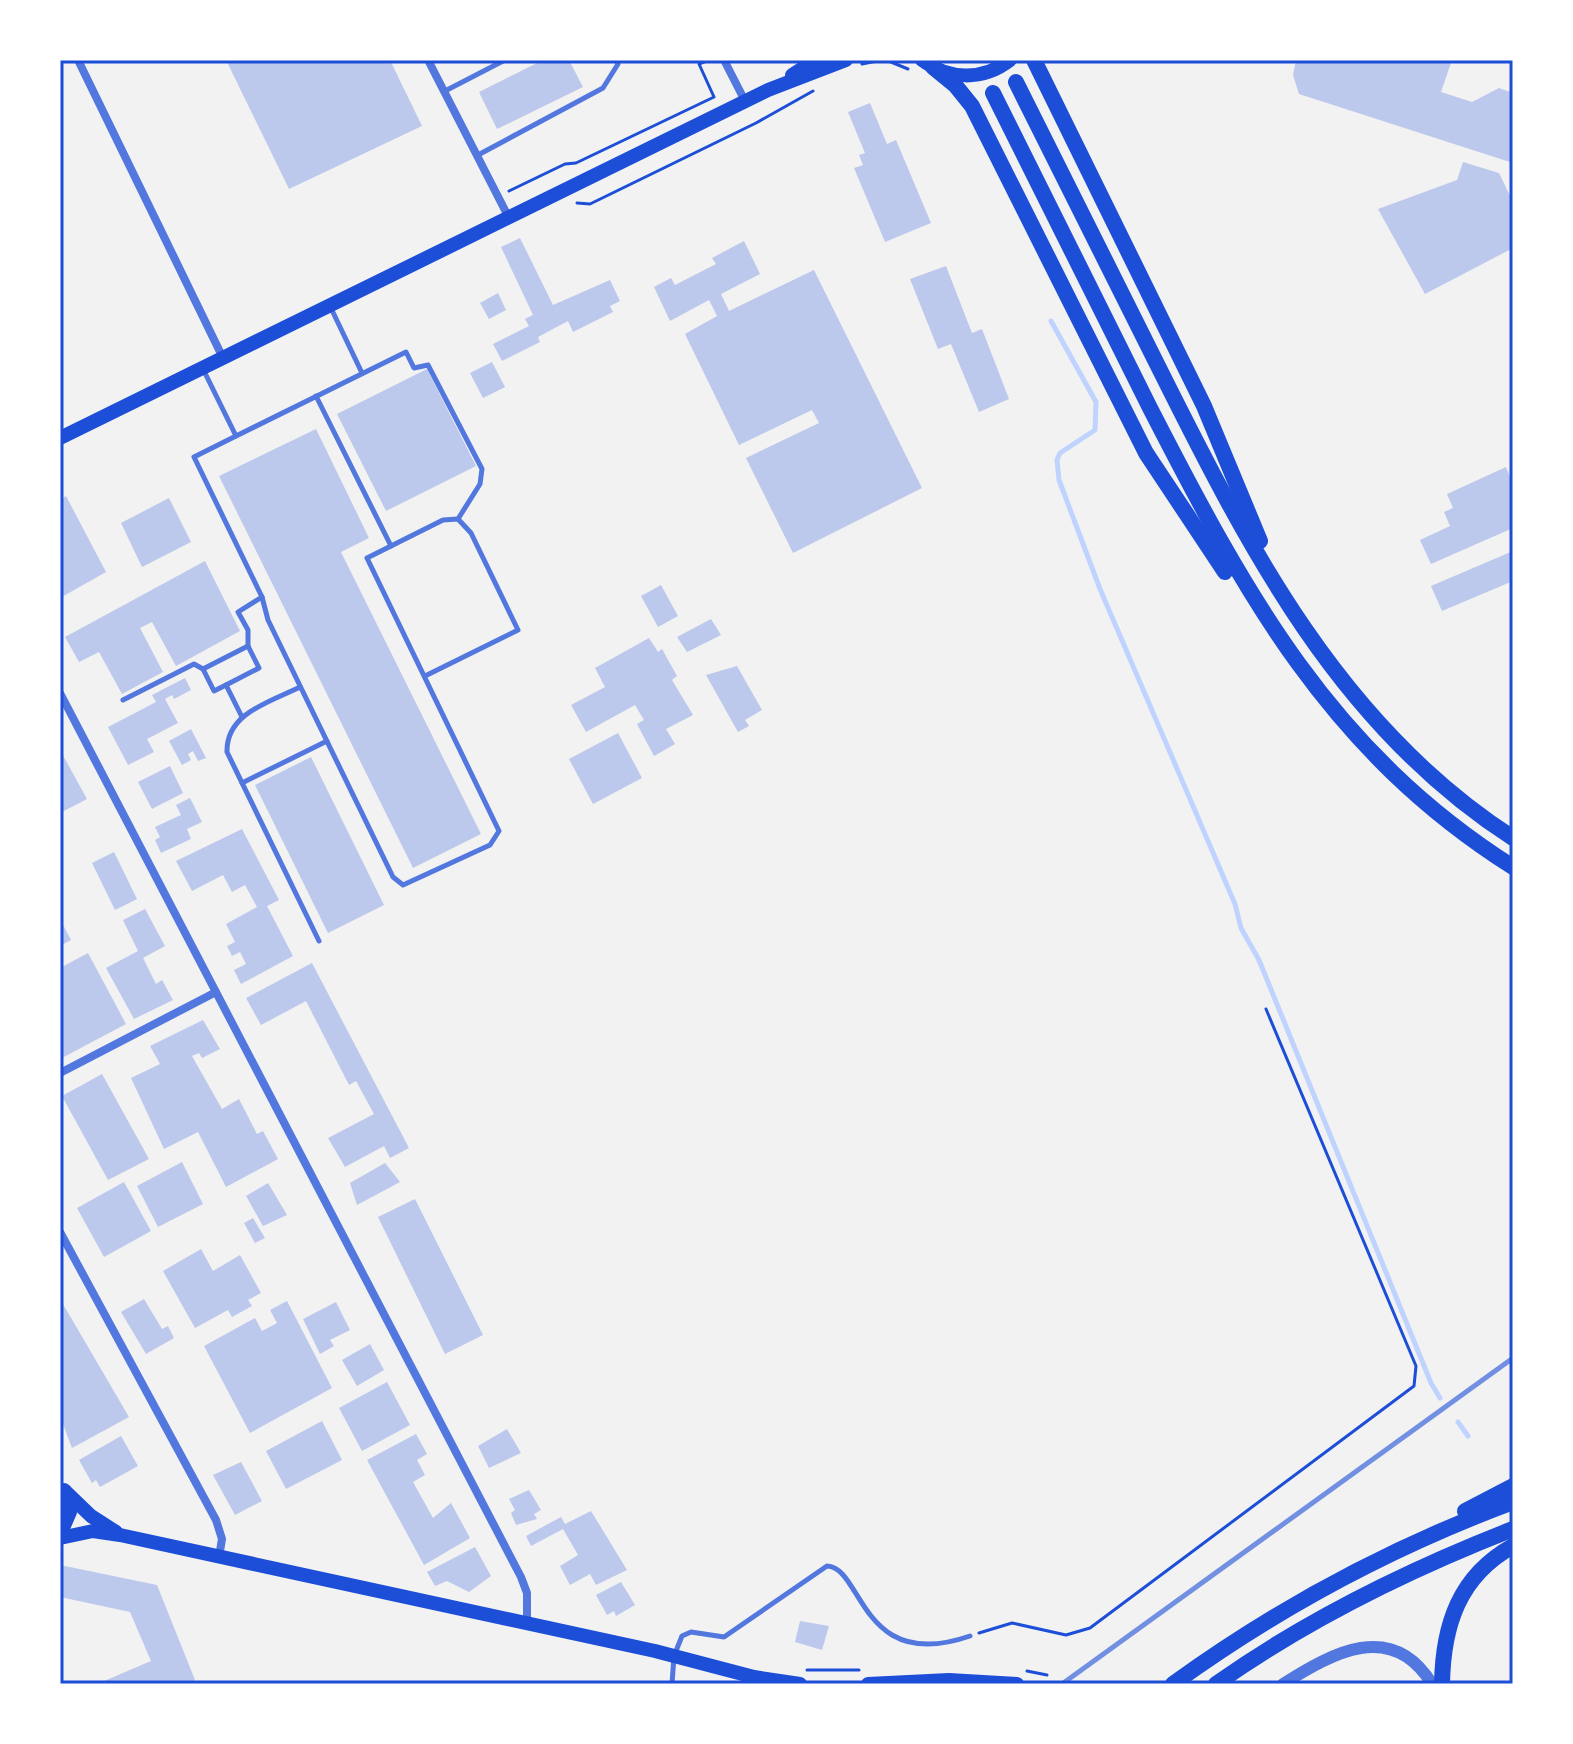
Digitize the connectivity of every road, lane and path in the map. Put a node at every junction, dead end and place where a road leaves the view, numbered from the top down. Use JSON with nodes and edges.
{"nodes":[{"id":1,"x":78,"y":60,"type":"edge"},
{"id":2,"x":428,"y":60,"type":"edge"},
{"id":3,"x":505,"y":60,"type":"edge"},
{"id":4,"x":616,"y":60,"type":"edge"},
{"id":5,"x":709,"y":60,"type":"edge"},
{"id":6,"x":724,"y":60,"type":"edge"},
{"id":7,"x":815,"y":60,"type":"edge"},
{"id":8,"x":882,"y":60,"type":"edge"},
{"id":9,"x":1010,"y":60,"type":"edge"},
{"id":10,"x":1034,"y":60,"type":"edge"},
{"id":11,"x":925,"y":62,"type":"edge"},
{"id":12,"x":848,"y":65,"type":"edge"},
{"id":13,"x":1016,"y":82,"type":"dead end"},
{"id":14,"x":815,"y":89,"type":"dead end"},
{"id":15,"x":768,"y":90,"type":"junction"},
{"id":16,"x":445,"y":91,"type":"junction"},
{"id":17,"x":993,"y":93,"type":"dead end"},
{"id":18,"x":745,"y":101,"type":"junction"},
{"id":19,"x":478,"y":155,"type":"junction"},
{"id":20,"x":498,"y":196,"type":"junction"},
{"id":21,"x":567,"y":208,"type":"dead end"},
{"id":22,"x":509,"y":218,"type":"junction"},
{"id":23,"x":330,"y":306,"type":"junction"},
{"id":24,"x":223,"y":358,"type":"junction"},
{"id":25,"x":203,"y":368,"type":"junction"},
{"id":26,"x":362,"y":373,"type":"junction"},
{"id":27,"x":316,"y":396,"type":"junction"},
{"id":28,"x":236,"y":436,"type":"junction"},
{"id":29,"x":60,"y":438,"type":"edge"},
{"id":30,"x":458,"y":519,"type":"junction"},
{"id":31,"x":391,"y":546,"type":"junction"},
{"id":32,"x":262,"y":597,"type":"junction"},
{"id":33,"x":248,"y":646,"type":"junction"},
{"id":34,"x":203,"y":669,"type":"junction"},
{"id":35,"x":425,"y":676,"type":"junction"},
{"id":36,"x":226,"y":685,"type":"junction"},
{"id":37,"x":300,"y":687,"type":"junction"},
{"id":38,"x":60,"y":693,"type":"edge"},
{"id":39,"x":123,"y":700,"type":"dead end"},
{"id":40,"x":1335,"y":713,"type":"junction"},
{"id":41,"x":242,"y":717,"type":"junction"},
{"id":42,"x":1380,"y":727,"type":"junction"},
{"id":43,"x":327,"y":741,"type":"junction"},
{"id":44,"x":242,"y":783,"type":"junction"},
{"id":45,"x":1513,"y":838,"type":"edge"},
{"id":46,"x":1513,"y":867,"type":"edge"},
{"id":47,"x":319,"y":941,"type":"dead end"},
{"id":48,"x":216,"y":992,"type":"junction"},
{"id":49,"x":1266,"y":1009,"type":"dead end"},
{"id":50,"x":60,"y":1073,"type":"edge"},
{"id":51,"x":60,"y":1232,"type":"edge"},
{"id":52,"x":1513,"y":1486,"type":"edge"},
{"id":53,"x":62,"y":1488,"type":"edge"},
{"id":54,"x":1513,"y":1502,"type":"edge"},
{"id":55,"x":1513,"y":1529,"type":"edge"},
{"id":56,"x":120,"y":1535,"type":"junction"},
{"id":57,"x":60,"y":1537,"type":"edge"},
{"id":58,"x":1414,"y":1543,"type":"junction"},
{"id":59,"x":1513,"y":1546,"type":"edge"},
{"id":60,"x":219,"y":1557,"type":"junction"},
{"id":61,"x":527,"y":1623,"type":"junction"},
{"id":62,"x":970,"y":1636,"type":"joint"},
{"id":63,"x":674,"y":1656,"type":"junction"},
{"id":64,"x":1026,"y":1671,"type":"dead end"},
{"id":65,"x":1047,"y":1675,"type":"dead end"},
{"id":66,"x":802,"y":1677,"type":"edge"},
{"id":67,"x":869,"y":1677,"type":"edge"},
{"id":68,"x":672,"y":1684,"type":"edge"},
{"id":69,"x":1017,"y":1684,"type":"edge"},
{"id":70,"x":1173,"y":1684,"type":"edge"},
{"id":71,"x":1216,"y":1684,"type":"edge"},
{"id":72,"x":1283,"y":1684,"type":"edge"},
{"id":73,"x":1432,"y":1684,"type":"edge"},
{"id":74,"x":1442,"y":1684,"type":"edge"}],
"edges":[{"from":1,"to":24,"type":"street"},
{"from":2,"to":16,"type":"street"},
{"from":3,"to":16,"type":"lane"},
{"from":4,"to":19,"type":"lane"},
{"from":5,"to":20,"type":"path"},
{"from":6,"to":18,"type":"street"},
{"from":7,"to":15,"type":"main road"},
{"from":8,"to":12,"type":"path"},
{"from":9,"to":11,"type":"main road"},
{"from":10,"to":42,"type":"highway"},
{"from":11,"to":40,"type":"highway"},
{"from":12,"to":15,"type":"main road"},
{"from":13,"to":42,"type":"highway"},
{"from":14,"to":21,"type":"path"},
{"from":15,"to":18,"type":"main road"},
{"from":16,"to":19,"type":"street"},
{"from":17,"to":40,"type":"highway"},
{"from":18,"to":22,"type":"main road"},
{"from":19,"to":20,"type":"street"},
{"from":20,"to":22,"type":"street"},
{"from":22,"to":23,"type":"main road"},
{"from":23,"to":24,"type":"main road"},
{"from":23,"to":26,"type":"lane"},
{"from":24,"to":25,"type":"main road"},
{"from":25,"to":28,"type":"lane"},
{"from":25,"to":29,"type":"main road"},
{"from":26,"to":27,"type":"lane"},
{"from":26,"to":30,"type":"lane"},
{"from":27,"to":28,"type":"lane"},
{"from":27,"to":31,"type":"lane"},
{"from":28,"to":32,"type":"lane"},
{"from":30,"to":31,"type":"lane"},
{"from":30,"to":35,"type":"lane"},
{"from":31,"to":35,"type":"lane"},
{"from":32,"to":33,"type":"lane"},
{"from":32,"to":37,"type":"lane"},
{"from":33,"to":34,"type":"lane"},
{"from":33,"to":36,"type":"lane"},
{"from":34,"to":36,"type":"lane"},
{"from":34,"to":39,"type":"lane"},
{"from":35,"to":43,"type":"lane"},
{"from":36,"to":41,"type":"lane"},
{"from":37,"to":41,"type":"lane"},
{"from":37,"to":43,"type":"lane"},
{"from":38,"to":48,"type":"street"},
{"from":40,"to":46,"type":"highway"},
{"from":41,"to":44,"type":"lane"},
{"from":42,"to":45,"type":"highway"},
{"from":43,"to":44,"type":"lane"},
{"from":44,"to":47,"type":"lane"},
{"from":48,"to":50,"type":"street"},
{"from":48,"to":61,"type":"street"},
{"from":49,"to":62,"type":"path"},
{"from":51,"to":60,"type":"street"},
{"from":52,"to":58,"type":"highway"},
{"from":53,"to":56,"type":"main road"},
{"from":53,"to":57,"type":"main road"},
{"from":54,"to":58,"type":"highway"},
{"from":55,"to":71,"type":"highway"},
{"from":56,"to":57,"type":"main road"},
{"from":56,"to":60,"type":"main road"},
{"from":58,"to":70,"type":"highway"},
{"from":59,"to":74,"type":"highway"},
{"from":60,"to":61,"type":"main road"},
{"from":61,"to":63,"type":"main road"},
{"from":62,"to":63,"type":"lane"},
{"from":63,"to":66,"type":"main road"},
{"from":63,"to":68,"type":"lane"},
{"from":64,"to":65,"type":"path"},
{"from":66,"to":67,"type":"path"},
{"from":67,"to":69,"type":"main road"},
{"from":72,"to":73,"type":"street"}]}
